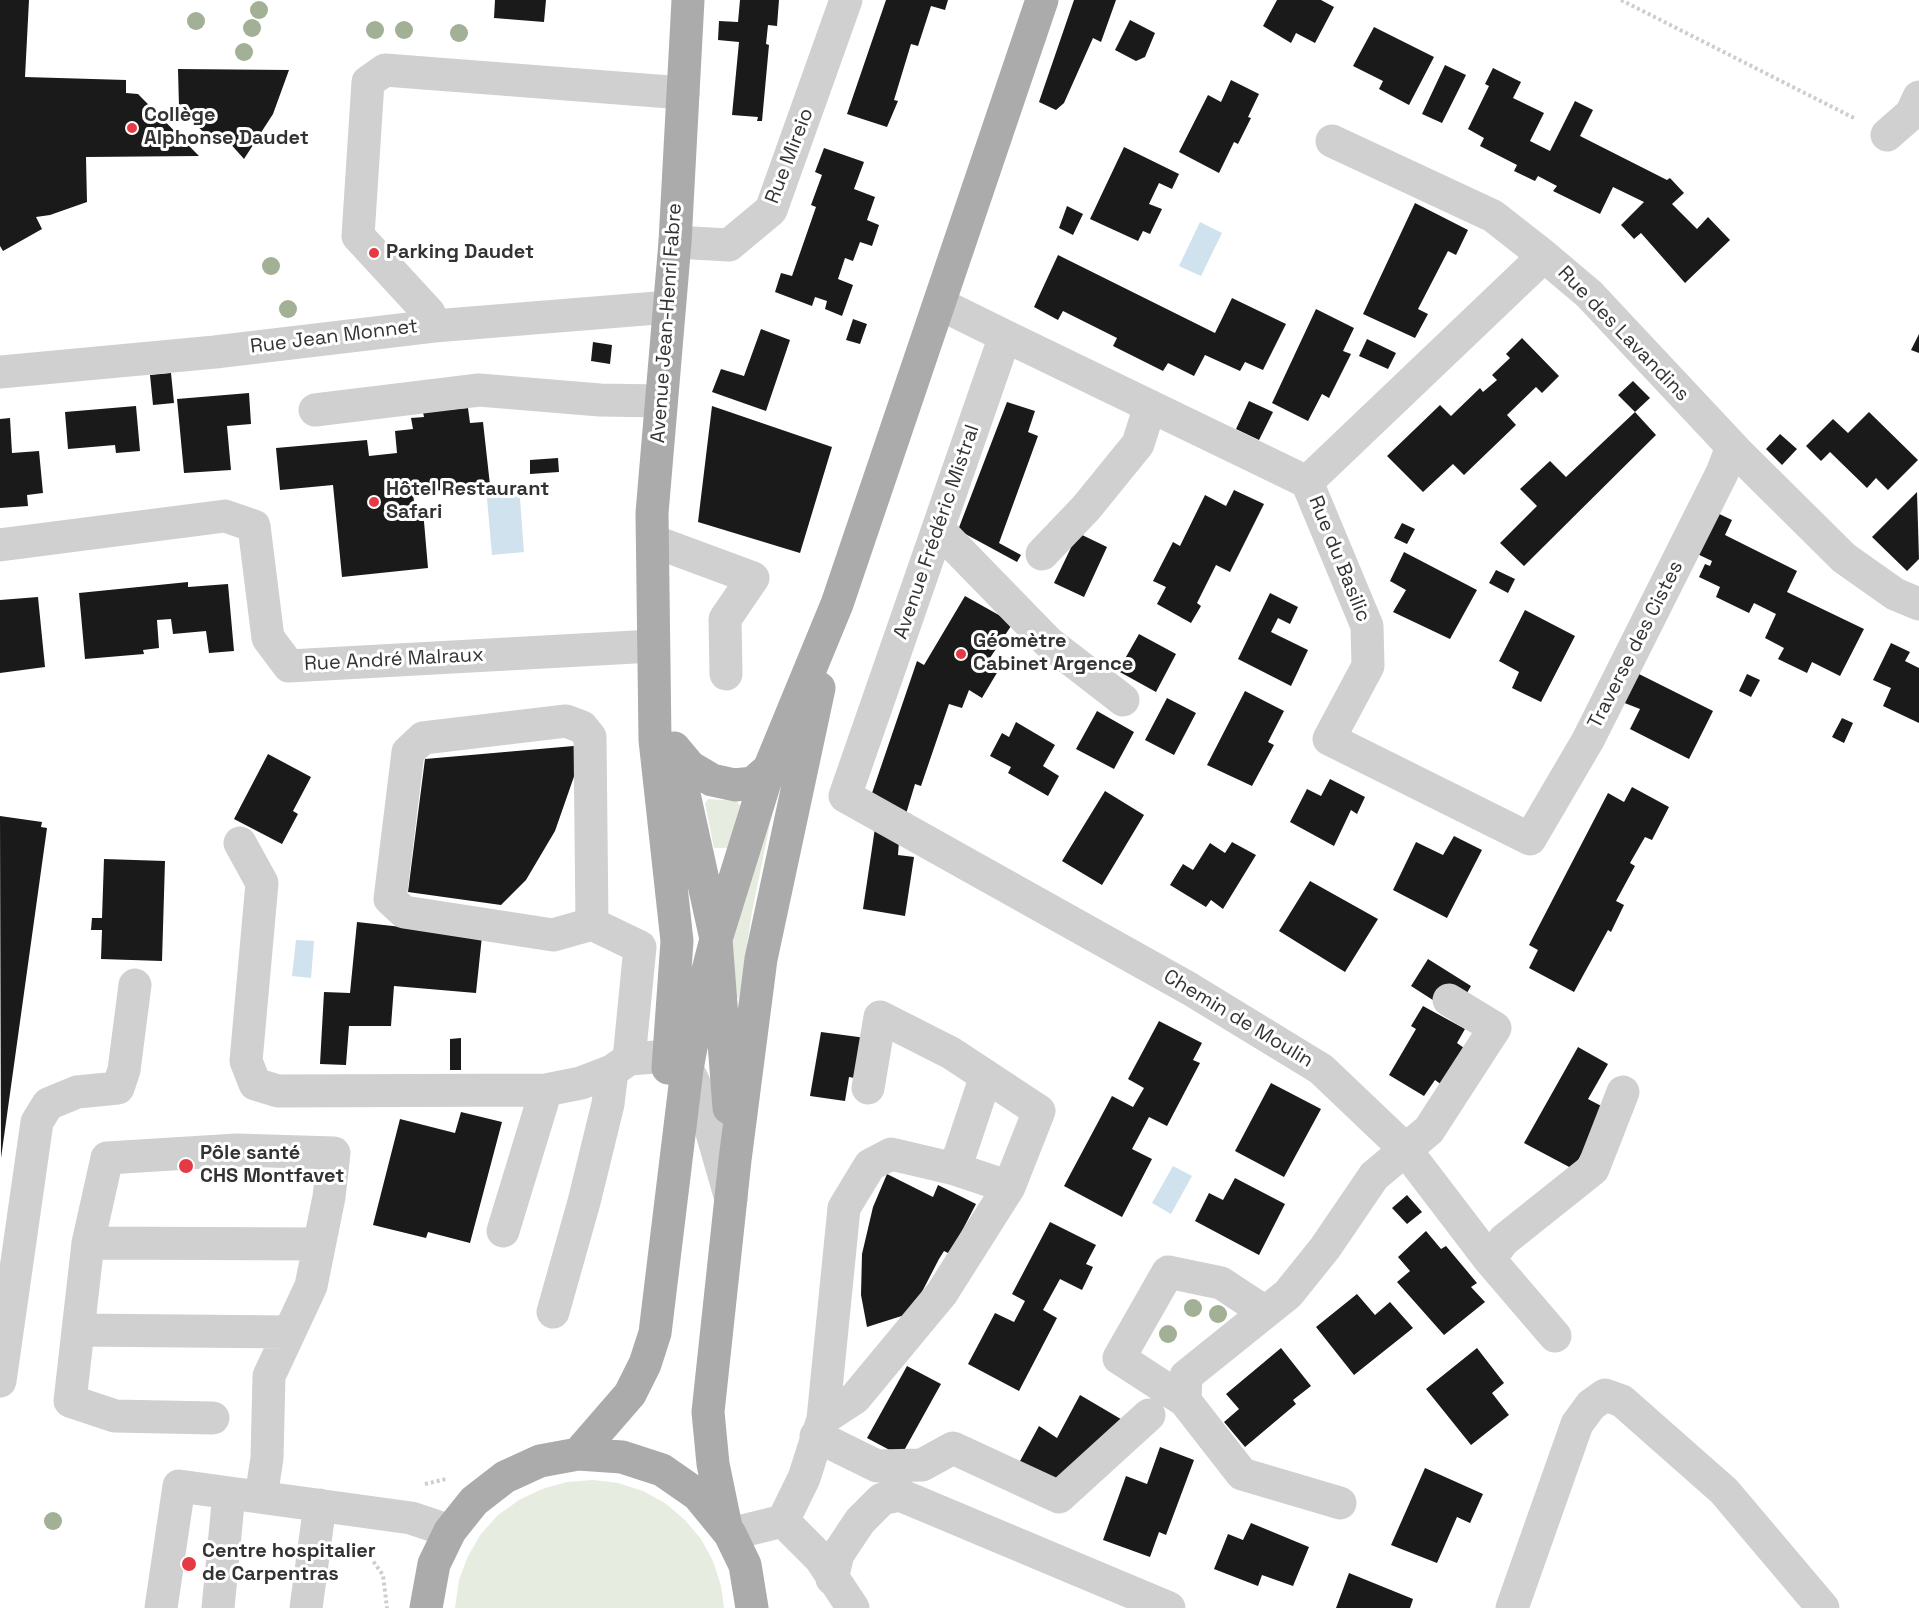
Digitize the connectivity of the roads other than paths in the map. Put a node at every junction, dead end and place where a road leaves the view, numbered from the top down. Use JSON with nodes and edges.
{"nodes":[{"id":1,"x":688,"y":0,"type":"edge"},
{"id":2,"x":846,"y":0,"type":"edge"},
{"id":3,"x":1042,"y":0,"type":"edge"},
{"id":4,"x":683,"y":93,"type":"junction"},
{"id":5,"x":1919,"y":97,"type":"edge"},
{"id":6,"x":1887,"y":135,"type":"road end"},
{"id":7,"x":1332,"y":141,"type":"dead end"},
{"id":8,"x":675,"y":242,"type":"junction"},
{"id":9,"x":1544,"y":255,"type":"junction"},
{"id":10,"x":940,"y":304,"type":"junction"},
{"id":11,"x":669,"y":307,"type":"junction"},
{"id":12,"x":434,"y":326,"type":"junction"},
{"id":13,"x":1005,"y":336,"type":"junction"},
{"id":14,"x":0,"y":372,"type":"edge"},
{"id":15,"x":661,"y":401,"type":"junction"},
{"id":16,"x":1150,"y":406,"type":"junction"},
{"id":17,"x":315,"y":410,"type":"dead end"},
{"id":18,"x":1731,"y":447,"type":"junction"},
{"id":19,"x":1307,"y":482,"type":"junction"},
{"id":20,"x":938,"y":529,"type":"junction"},
{"id":21,"x":652,"y":541,"type":"junction"},
{"id":22,"x":0,"y":545,"type":"edge"},
{"id":23,"x":1042,"y":554,"type":"dead end"},
{"id":24,"x":837,"y":604,"type":"junction"},
{"id":25,"x":1919,"y":604,"type":"edge"},
{"id":26,"x":653,"y":646,"type":"junction"},
{"id":27,"x":726,"y":674,"type":"dead end"},
{"id":28,"x":1123,"y":700,"type":"dead end"},
{"id":29,"x":674,"y":748,"type":"junction"},
{"id":30,"x":769,"y":769,"type":"junction"},
{"id":31,"x":845,"y":796,"type":"joint"},
{"id":32,"x":1530,"y":838,"type":"joint"},
{"id":33,"x":240,"y":843,"type":"dead end"},
{"id":34,"x":592,"y":924,"type":"junction"},
{"id":35,"x":716,"y":939,"type":"junction"},
{"id":36,"x":135,"y":985,"type":"dead end"},
{"id":37,"x":1449,"y":1000,"type":"dead end"},
{"id":38,"x":678,"y":1063,"type":"junction"},
{"id":39,"x":620,"y":1065,"type":"junction"},
{"id":40,"x":986,"y":1076,"type":"junction"},
{"id":41,"x":868,"y":1088,"type":"dead end"},
{"id":42,"x":546,"y":1090,"type":"junction"},
{"id":43,"x":1623,"y":1092,"type":"dead end"},
{"id":44,"x":1405,"y":1149,"type":"junction"},
{"id":45,"x":735,"y":1160,"type":"junction"},
{"id":46,"x":956,"y":1169,"type":"junction"},
{"id":47,"x":1009,"y":1187,"type":"junction"},
{"id":48,"x":732,"y":1201,"type":"junction"},
{"id":49,"x":502,"y":1231,"type":"dead end"},
{"id":50,"x":88,"y":1243,"type":"junction"},
{"id":51,"x":319,"y":1244,"type":"junction"},
{"id":52,"x":10,"y":1253,"type":"edge"},
{"id":53,"x":1489,"y":1259,"type":"junction"},
{"id":54,"x":553,"y":1312,"type":"dead end"},
{"id":55,"x":1265,"y":1312,"type":"junction"},
{"id":56,"x":78,"y":1330,"type":"junction"},
{"id":57,"x":289,"y":1332,"type":"junction"},
{"id":58,"x":1555,"y":1336,"type":"dead end"},
{"id":59,"x":0,"y":1381,"type":"edge"},
{"id":60,"x":1185,"y":1401,"type":"junction"},
{"id":61,"x":1149,"y":1415,"type":"dead end"},
{"id":62,"x":213,"y":1418,"type":"dead end"},
{"id":63,"x":820,"y":1427,"type":"junction"},
{"id":64,"x":578,"y":1454,"type":"junction"},
{"id":65,"x":229,"y":1493,"type":"junction"},
{"id":66,"x":261,"y":1497,"type":"junction"},
{"id":67,"x":1340,"y":1503,"type":"dead end"},
{"id":68,"x":320,"y":1505,"type":"junction"},
{"id":69,"x":783,"y":1521,"type":"junction"},
{"id":70,"x":450,"y":1531,"type":"junction"},
{"id":71,"x":728,"y":1531,"type":"junction"},
{"id":72,"x":832,"y":1579,"type":"junction"},
{"id":73,"x":754,"y":1605,"type":"edge"},
{"id":74,"x":161,"y":1608,"type":"edge"},
{"id":75,"x":218,"y":1608,"type":"edge"},
{"id":76,"x":306,"y":1608,"type":"edge"},
{"id":77,"x":426,"y":1608,"type":"edge"},
{"id":78,"x":853,"y":1608,"type":"edge"},
{"id":79,"x":1169,"y":1608,"type":"edge"},
{"id":80,"x":1512,"y":1608,"type":"edge"},
{"id":81,"x":1823,"y":1608,"type":"edge"}],
"edges":[{"from":1,"to":4,"type":"main road","name":"Avenue Jean-Henri Fabre"},
{"from":2,"to":8,"type":"street","name":"Rue Mireio"},
{"from":3,"to":10,"type":"main road"},
{"from":4,"to":8,"type":"main road","name":"Avenue Jean-Henri Fabre"},
{"from":4,"to":12,"type":"street"},
{"from":5,"to":6,"type":"street"},
{"from":7,"to":9,"type":"street"},
{"from":8,"to":11,"type":"main road","name":"Avenue Jean-Henri Fabre"},
{"from":9,"to":18,"type":"street","name":"Rue des Lavandins"},
{"from":9,"to":19,"type":"street","name":"Rue des Lavandins"},
{"from":10,"to":13,"type":"street"},
{"from":10,"to":24,"type":"main road"},
{"from":11,"to":12,"type":"street","name":"Rue Jean Monnet"},
{"from":11,"to":15,"type":"main road","name":"Avenue Jean-Henri Fabre"},
{"from":12,"to":14,"type":"street","name":"Rue Jean Monnet"},
{"from":13,"to":16,"type":"street","name":"Rue du Basilic"},
{"from":13,"to":20,"type":"street","name":"Avenue Frédéric Mistral"},
{"from":15,"to":17,"type":"street"},
{"from":15,"to":21,"type":"main road","name":"Avenue Jean-Henri Fabre"},
{"from":16,"to":19,"type":"street","name":"Rue du Basilic"},
{"from":16,"to":23,"type":"street"},
{"from":18,"to":25,"type":"street","name":"Rue des Lavandins"},
{"from":18,"to":32,"type":"street","name":"Traverse des Cistes"},
{"from":19,"to":32,"type":"street","name":"Rue du Basilic"},
{"from":20,"to":28,"type":"street"},
{"from":20,"to":31,"type":"street","name":"Avenue Frédéric Mistral"},
{"from":21,"to":26,"type":"main road","name":"Avenue Jean-Henri Fabre"},
{"from":21,"to":27,"type":"street"},
{"from":22,"to":26,"type":"street","name":"Rue André Malraux"},
{"from":24,"to":30,"type":"main road"},
{"from":24,"to":45,"type":"main road"},
{"from":26,"to":29,"type":"main road"},
{"from":26,"to":38,"type":"main road"},
{"from":29,"to":30,"type":"main road"},
{"from":29,"to":35,"type":"main road"},
{"from":30,"to":35,"type":"main road"},
{"from":31,"to":44,"type":"street","name":"Chemin de Moulin"},
{"from":33,"to":42,"type":"street"},
{"from":34,"to":34,"type":"street"},
{"from":34,"to":39,"type":"street"},
{"from":35,"to":38,"type":"main road"},
{"from":35,"to":45,"type":"main road"},
{"from":36,"to":52,"type":"street"},
{"from":37,"to":44,"type":"street"},
{"from":38,"to":39,"type":"street"},
{"from":38,"to":48,"type":"street"},
{"from":38,"to":64,"type":"main road"},
{"from":39,"to":42,"type":"street"},
{"from":39,"to":54,"type":"street"},
{"from":40,"to":41,"type":"street"},
{"from":40,"to":46,"type":"street"},
{"from":40,"to":47,"type":"street"},
{"from":42,"to":49,"type":"street"},
{"from":43,"to":53,"type":"street"},
{"from":44,"to":53,"type":"street","name":"Chemin de Moulin"},
{"from":44,"to":55,"type":"street"},
{"from":45,"to":48,"type":"main road"},
{"from":46,"to":47,"type":"street"},
{"from":46,"to":63,"type":"street"},
{"from":47,"to":63,"type":"street"},
{"from":48,"to":71,"type":"main road"},
{"from":50,"to":51,"type":"street"},
{"from":50,"to":51,"type":"street"},
{"from":50,"to":56,"type":"street"},
{"from":51,"to":57,"type":"street"},
{"from":52,"to":59,"type":"street"},
{"from":53,"to":58,"type":"street","name":"Chemin de Moulin"},
{"from":55,"to":60,"type":"street"},
{"from":55,"to":60,"type":"street"},
{"from":56,"to":57,"type":"street"},
{"from":56,"to":62,"type":"street"},
{"from":57,"to":66,"type":"street"},
{"from":60,"to":67,"type":"street"},
{"from":61,"to":63,"type":"street"},
{"from":63,"to":69,"type":"street"},
{"from":64,"to":70,"type":"main road"},
{"from":64,"to":71,"type":"main road"},
{"from":65,"to":66,"type":"street"},
{"from":65,"to":74,"type":"street"},
{"from":65,"to":75,"type":"street"},
{"from":66,"to":68,"type":"street"},
{"from":68,"to":70,"type":"street"},
{"from":68,"to":76,"type":"street"},
{"from":69,"to":71,"type":"street"},
{"from":69,"to":72,"type":"street"},
{"from":70,"to":77,"type":"main road"},
{"from":71,"to":73,"type":"main road"},
{"from":72,"to":78,"type":"street"},
{"from":72,"to":79,"type":"street"},
{"from":80,"to":81,"type":"street"}]}
